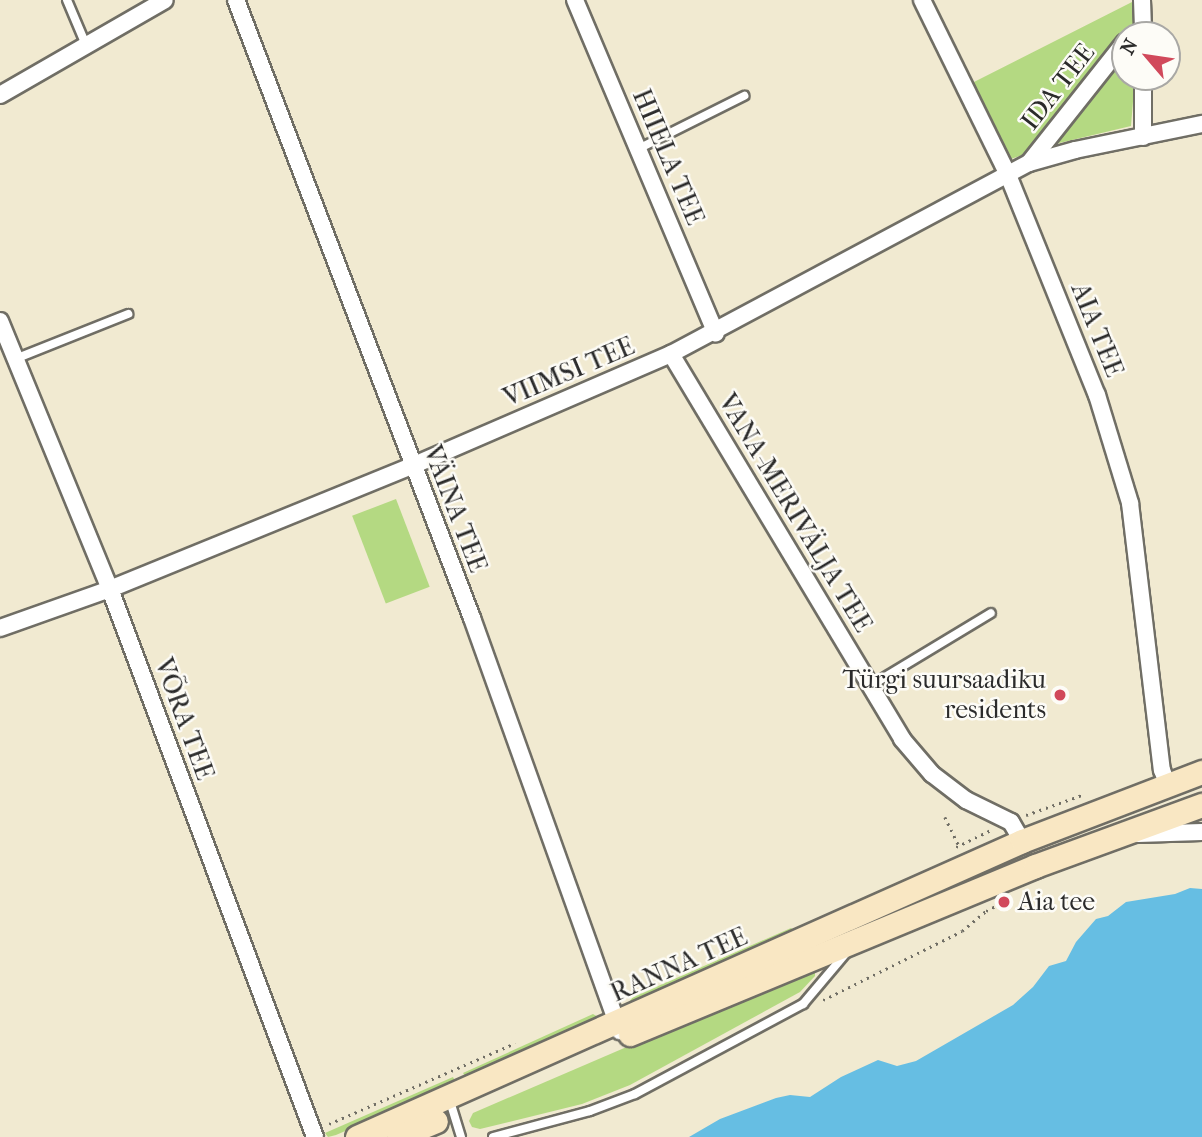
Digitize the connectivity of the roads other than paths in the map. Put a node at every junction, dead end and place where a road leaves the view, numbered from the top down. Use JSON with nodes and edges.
{"nodes":[{"id":1,"x":67,"y":0,"type":"edge"},
{"id":2,"x":165,"y":0,"type":"edge"},
{"id":3,"x":236,"y":0,"type":"edge"},
{"id":4,"x":575,"y":0,"type":"edge"},
{"id":5,"x":922,"y":0,"type":"edge"},
{"id":6,"x":1142,"y":0,"type":"edge"},
{"id":7,"x":1143,"y":21,"type":"edge"},
{"id":8,"x":86,"y":46,"type":"junction"},
{"id":9,"x":1111,"y":60,"type":"edge"},
{"id":10,"x":1143,"y":91,"type":"edge"},
{"id":11,"x":0,"y":95,"type":"edge"},
{"id":12,"x":744,"y":96,"type":"dead end"},
{"id":13,"x":1202,"y":124,"type":"edge"},
{"id":14,"x":1143,"y":137,"type":"junction"},
{"id":15,"x":638,"y":149,"type":"junction"},
{"id":16,"x":1029,"y":163,"type":"junction"},
{"id":17,"x":1008,"y":175,"type":"junction"},
{"id":18,"x":128,"y":314,"type":"dead end"},
{"id":19,"x":0,"y":321,"type":"edge"},
{"id":20,"x":716,"y":333,"type":"junction"},
{"id":21,"x":671,"y":354,"type":"junction"},
{"id":22,"x":15,"y":359,"type":"junction"},
{"id":23,"x":412,"y":466,"type":"junction"},
{"id":24,"x":110,"y":589,"type":"junction"},
{"id":25,"x":991,"y":613,"type":"dead end"},
{"id":26,"x":0,"y":628,"type":"edge"},
{"id":27,"x":870,"y":686,"type":"junction"},
{"id":28,"x":1202,"y":772,"type":"edge"},
{"id":29,"x":1167,"y":783,"type":"junction"},
{"id":30,"x":1202,"y":805,"type":"edge"},
{"id":31,"x":1202,"y":832,"type":"edge"},
{"id":32,"x":1118,"y":834,"type":"junction"},
{"id":33,"x":1022,"y":841,"type":"junction"},
{"id":34,"x":857,"y":941,"type":"junction"},
{"id":35,"x":620,"y":1031,"type":"junction"},
{"id":36,"x":452,"y":1105,"type":"junction"},
{"id":37,"x":315,"y":1137,"type":"edge"},
{"id":38,"x":357,"y":1137,"type":"edge"},
{"id":39,"x":398,"y":1137,"type":"edge"},
{"id":40,"x":461,"y":1137,"type":"edge"},
{"id":41,"x":493,"y":1137,"type":"edge"}],
"edges":[{"from":1,"to":8,"type":"lane"},
{"from":2,"to":8,"type":"street"},
{"from":3,"to":23,"type":"street","name":"VÄINA TEE"},
{"from":4,"to":15,"type":"street","name":"HIIELA TEE"},
{"from":5,"to":17,"type":"street","name":"AIA TEE"},
{"from":6,"to":7,"type":"street","name":"IDA TEE"},
{"from":8,"to":11,"type":"street"},
{"from":9,"to":16,"type":"street","name":"IDA TEE"},
{"from":10,"to":14,"type":"street"},
{"from":12,"to":15,"type":"lane"},
{"from":13,"to":14,"type":"street","name":"VIIMSI TEE"},
{"from":14,"to":16,"type":"street","name":"VIIMSI TEE"},
{"from":15,"to":20,"type":"street","name":"HIIELA TEE"},
{"from":16,"to":17,"type":"street","name":"VIIMSI TEE"},
{"from":17,"to":20,"type":"street","name":"VIIMSI TEE"},
{"from":17,"to":29,"type":"street","name":"AIA TEE"},
{"from":18,"to":22,"type":"lane"},
{"from":19,"to":22,"type":"street","name":"VÕRA TEE"},
{"from":20,"to":21,"type":"street","name":"VIIMSI TEE"},
{"from":21,"to":23,"type":"street","name":"VIIMSI TEE"},
{"from":21,"to":27,"type":"street","name":"VANA-MERIVÄLJA TEE"},
{"from":22,"to":24,"type":"street","name":"VÕRA TEE"},
{"from":23,"to":24,"type":"street","name":"VIIMSI TEE"},
{"from":23,"to":35,"type":"street","name":"VÄINA TEE"},
{"from":24,"to":26,"type":"street","name":"VIIMSI TEE"},
{"from":24,"to":37,"type":"street","name":"VÕRA TEE"},
{"from":25,"to":27,"type":"lane"},
{"from":27,"to":33,"type":"street","name":"VANA-MERIVÄLJA TEE"},
{"from":28,"to":29,"type":"main road","name":"RANNA TEE"},
{"from":29,"to":33,"type":"main road","name":"RANNA TEE"},
{"from":30,"to":32,"type":"main road","name":"RANNA TEE"},
{"from":31,"to":32,"type":"street"},
{"from":32,"to":34,"type":"main road","name":"RANNA TEE"},
{"from":33,"to":35,"type":"main road","name":"RANNA TEE"},
{"from":34,"to":35,"type":"main road","name":"RANNA TEE"},
{"from":34,"to":41,"type":"lane"},
{"from":35,"to":36,"type":"main road","name":"RANNA TEE"},
{"from":36,"to":38,"type":"main road","name":"RANNA TEE"},
{"from":36,"to":39,"type":"main road","name":"RANNA TEE"},
{"from":36,"to":40,"type":"lane"}]}
